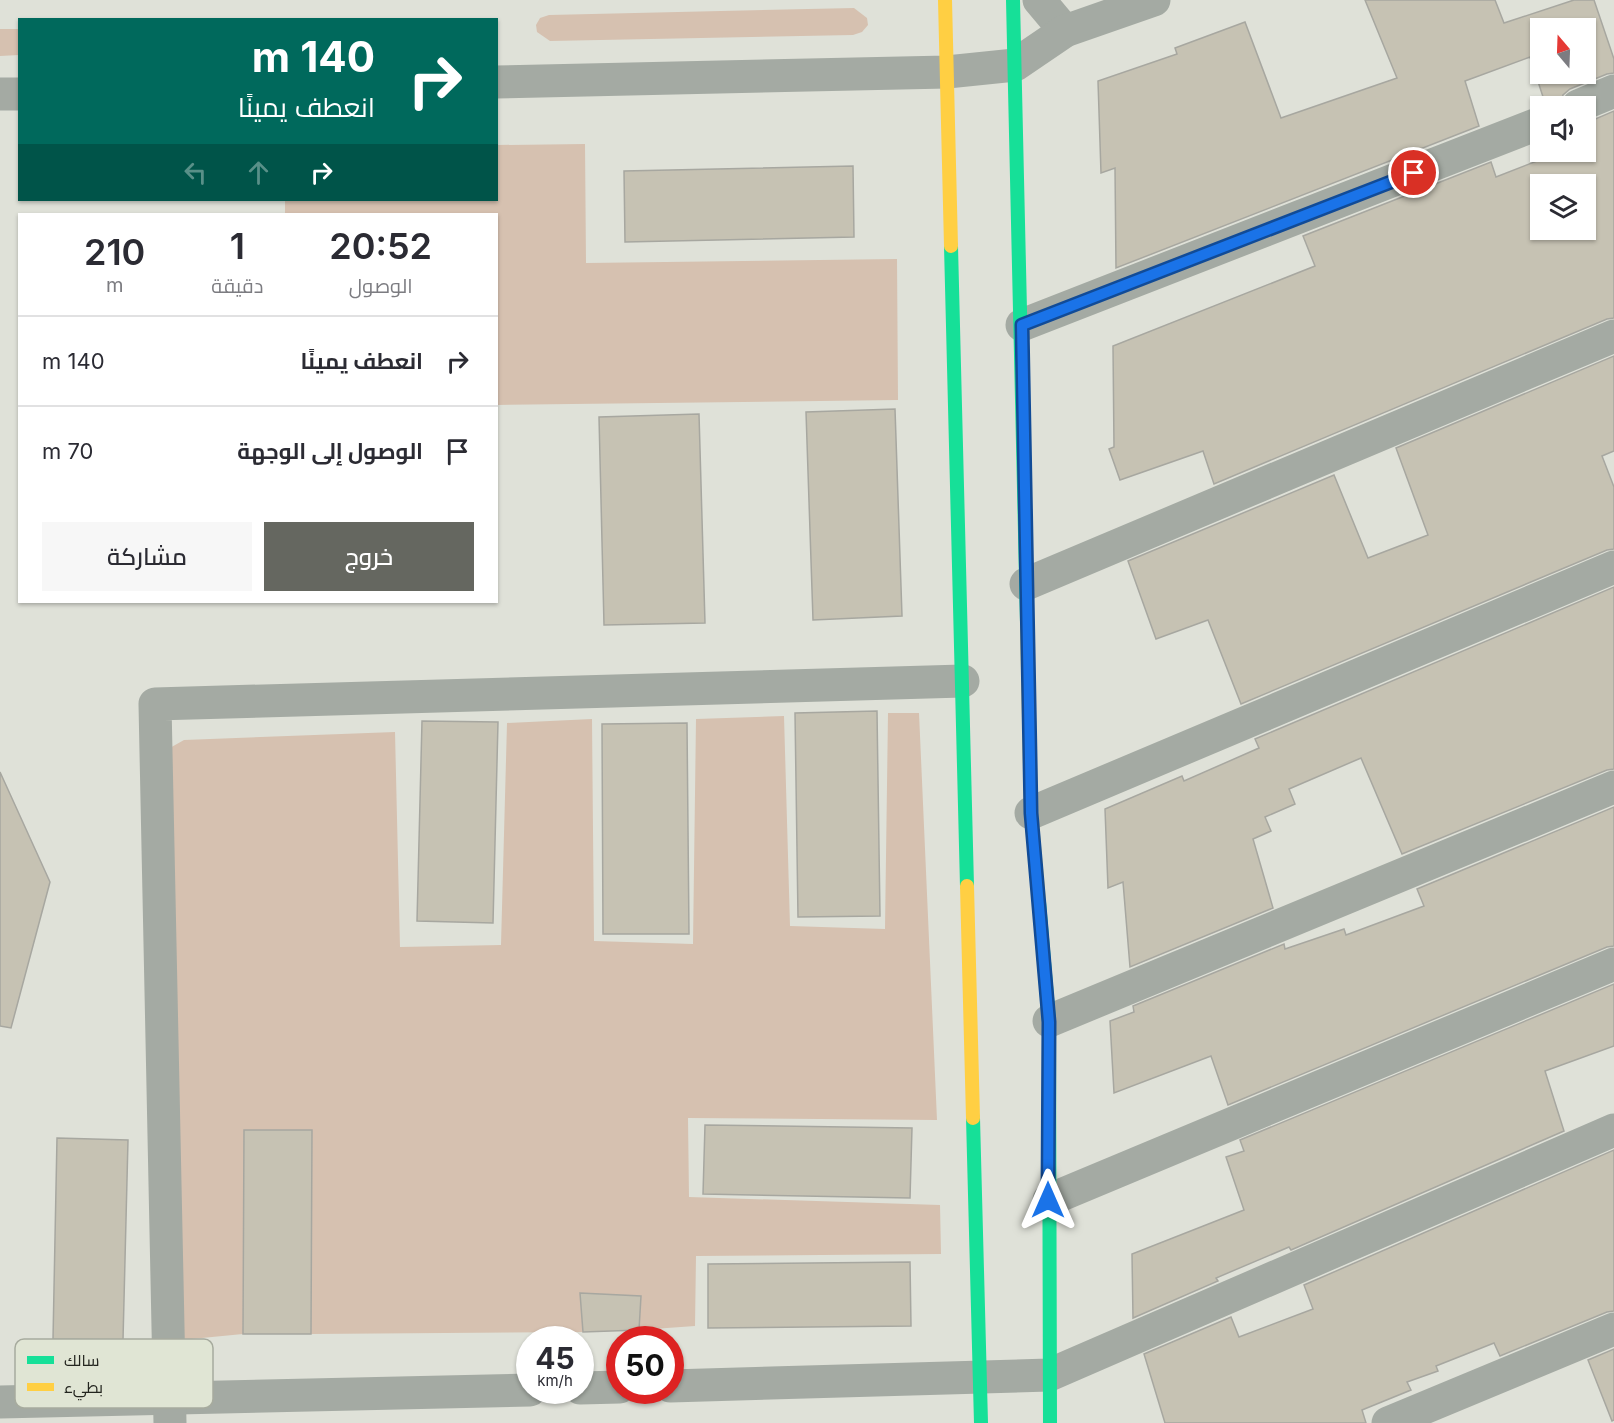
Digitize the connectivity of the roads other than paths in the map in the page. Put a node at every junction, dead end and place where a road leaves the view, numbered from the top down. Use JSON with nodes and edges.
{"nodes":[{"id":1,"x":945,"y":0,"type":"edge"},
{"id":2,"x":1013,"y":0,"type":"edge"},
{"id":3,"x":1040,"y":0,"type":"edge"},
{"id":4,"x":1154,"y":0,"type":"edge"},
{"id":5,"x":1065,"y":31,"type":"junction"},
{"id":6,"x":1015,"y":66,"type":"junction"},
{"id":7,"x":946,"y":72,"type":"junction"},
{"id":8,"x":498,"y":82,"type":"edge"},
{"id":9,"x":1614,"y":91,"type":"edge"},
{"id":10,"x":0,"y":94,"type":"edge"},
{"id":11,"x":18,"y":94,"type":"edge"},
{"id":12,"x":1596,"y":98,"type":"edge"},
{"id":13,"x":1530,"y":127,"type":"edge"},
{"id":14,"x":1022,"y":325,"type":"junction"},
{"id":15,"x":1614,"y":336,"type":"edge"},
{"id":16,"x":1614,"y":567,"type":"edge"},
{"id":17,"x":1026,"y":584,"type":"junction"},
{"id":18,"x":963,"y":681,"type":"junction"},
{"id":19,"x":1614,"y":787,"type":"edge"},
{"id":20,"x":1031,"y":813,"type":"junction"},
{"id":21,"x":1614,"y":964,"type":"edge"},
{"id":22,"x":1049,"y":1022,"type":"junction"},
{"id":23,"x":1614,"y":1130,"type":"edge"},
{"id":24,"x":1048,"y":1200,"type":"junction"},
{"id":25,"x":1614,"y":1329,"type":"edge"},
{"id":26,"x":168,"y":1339,"type":"edge"},
{"id":27,"x":1049,"y":1375,"type":"junction"},
{"id":28,"x":981,"y":1377,"type":"junction"},
{"id":29,"x":684,"y":1386,"type":"edge"},
{"id":30,"x":516,"y":1391,"type":"edge"},
{"id":31,"x":0,"y":1402,"type":"edge"},
{"id":32,"x":15,"y":1403,"type":"edge"},
{"id":33,"x":113,"y":1408,"type":"edge"},
{"id":34,"x":170,"y":1411,"type":"edge"},
{"id":35,"x":981,"y":1423,"type":"edge"},
{"id":36,"x":1050,"y":1423,"type":"edge"},
{"id":37,"x":1388,"y":1423,"type":"edge"}],
"edges":[{"from":1,"to":7,"type":"main road"},
{"from":2,"to":6,"type":"main road"},
{"from":3,"to":5,"type":"street"},
{"from":4,"to":5,"type":"street"},
{"from":5,"to":6,"type":"street"},
{"from":6,"to":7,"type":"street"},
{"from":6,"to":14,"type":"main road"},
{"from":7,"to":8,"type":"street"},
{"from":7,"to":18,"type":"main road"},
{"from":9,"to":12,"type":"street"},
{"from":10,"to":11,"type":"street"},
{"from":13,"to":14,"type":"street"},
{"from":14,"to":17,"type":"main road"},
{"from":15,"to":17,"type":"street"},
{"from":16,"to":20,"type":"street"},
{"from":17,"to":20,"type":"main road"},
{"from":18,"to":26,"type":"street"},
{"from":18,"to":28,"type":"main road"},
{"from":19,"to":22,"type":"street"},
{"from":20,"to":22,"type":"main road"},
{"from":21,"to":24,"type":"street"},
{"from":22,"to":24,"type":"main road"},
{"from":23,"to":27,"type":"street"},
{"from":24,"to":27,"type":"main road"},
{"from":25,"to":37,"type":"street"},
{"from":27,"to":28,"type":"street"},
{"from":27,"to":36,"type":"main road"},
{"from":28,"to":29,"type":"street"},
{"from":28,"to":35,"type":"main road"},
{"from":30,"to":34,"type":"street"},
{"from":31,"to":32,"type":"street"},
{"from":33,"to":34,"type":"street"}]}
